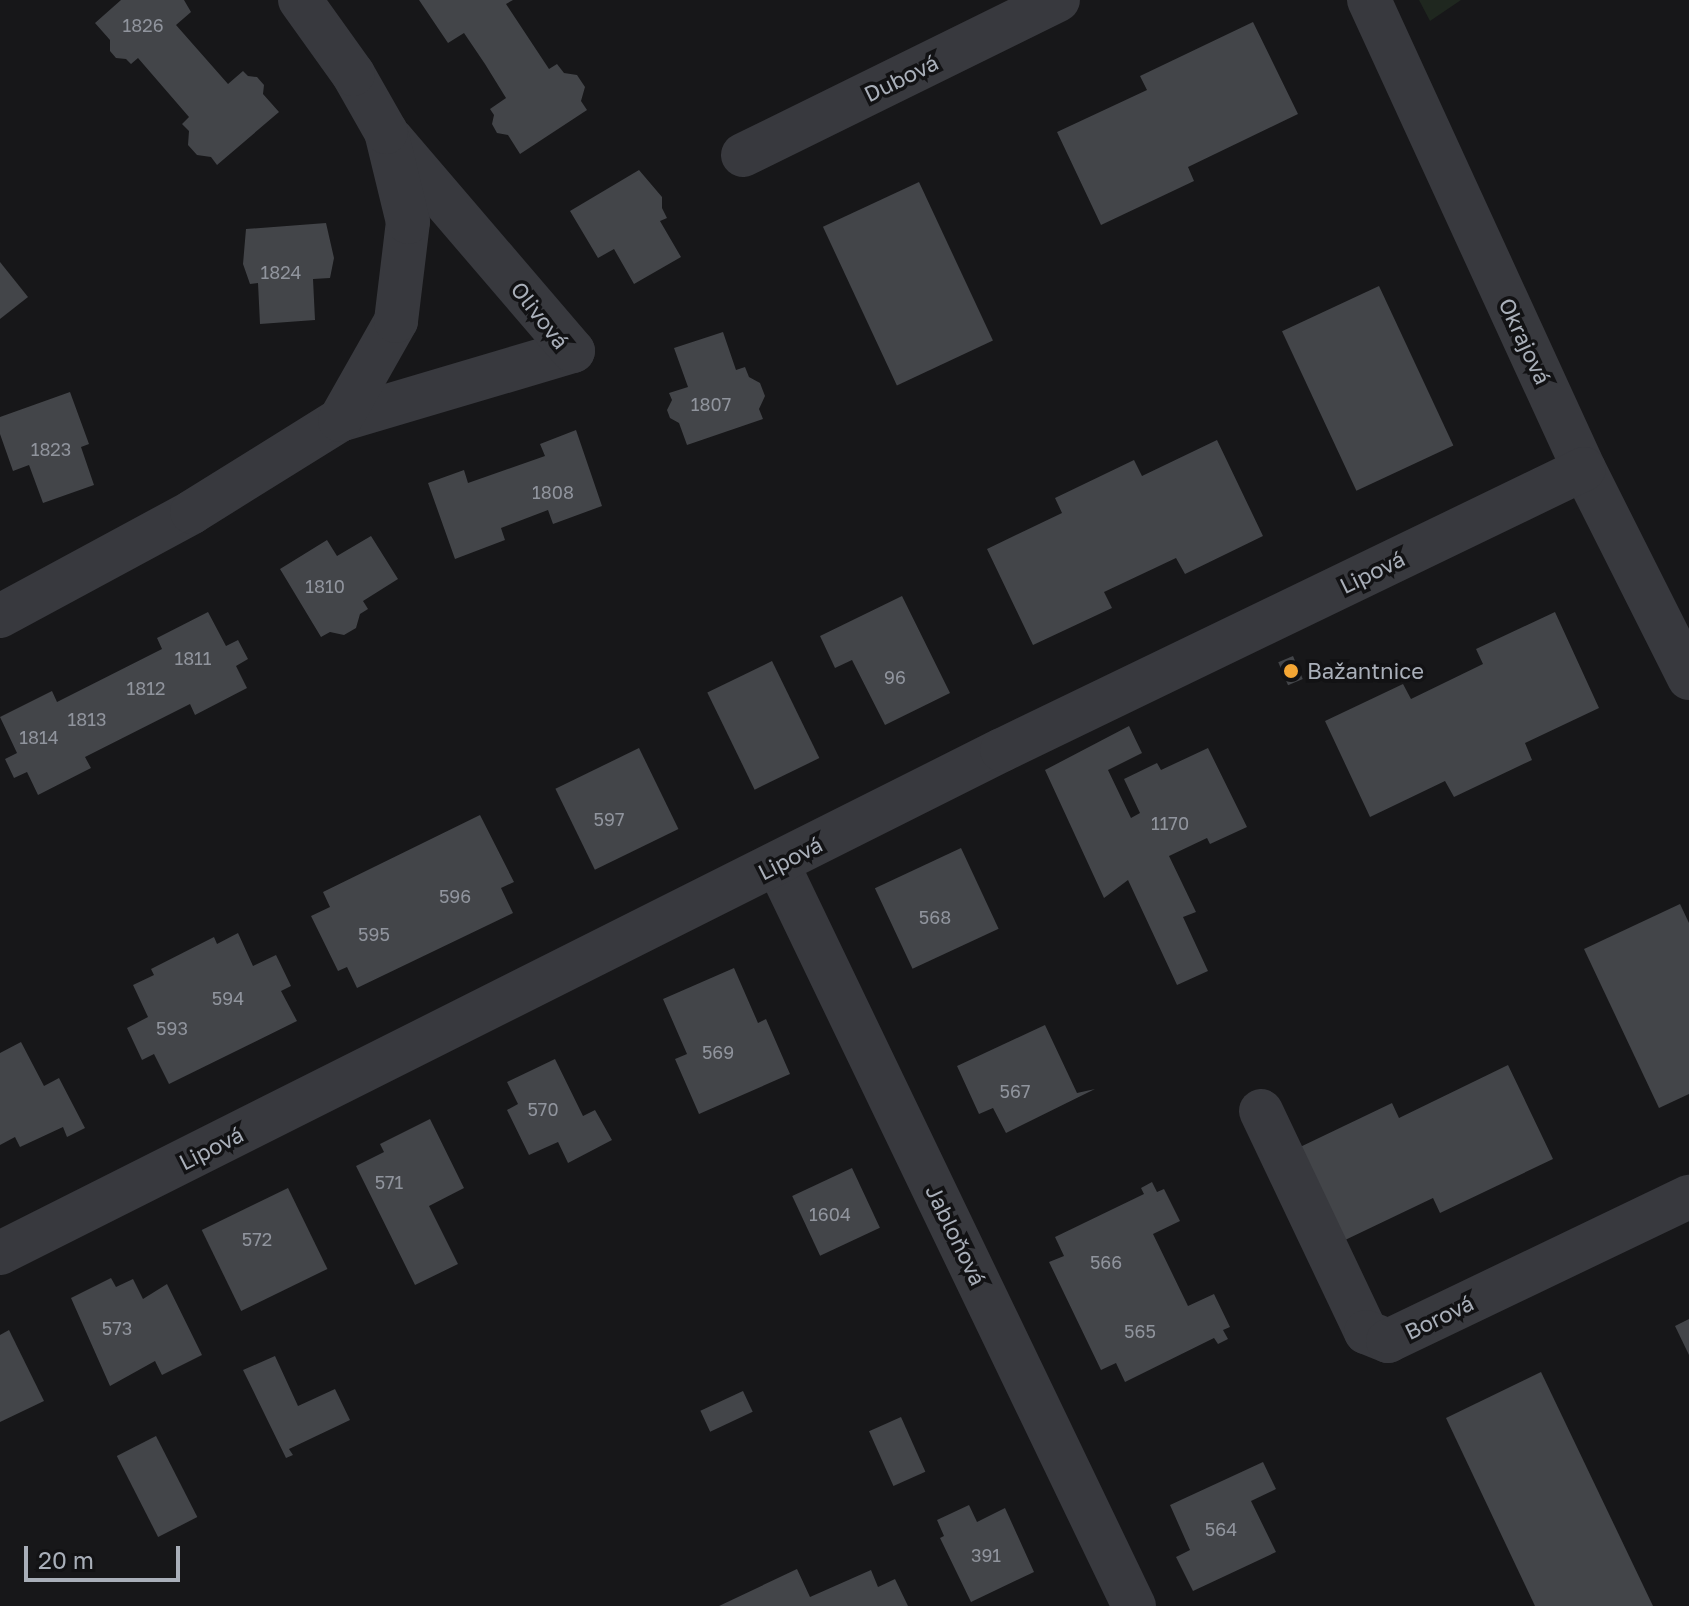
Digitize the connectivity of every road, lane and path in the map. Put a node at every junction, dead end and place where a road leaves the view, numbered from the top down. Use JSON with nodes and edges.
{"nodes":[{"id":1,"x":300,"y":0,"type":"edge"},
{"id":2,"x":1058,"y":0,"type":"edge"},
{"id":3,"x":1369,"y":0,"type":"edge"},
{"id":4,"x":386,"y":132,"type":"junction"},
{"id":5,"x":743,"y":155,"type":"dead end"},
{"id":6,"x":340,"y":420,"type":"junction"},
{"id":7,"x":1584,"y":469,"type":"junction"},
{"id":8,"x":0,"y":616,"type":"edge"},
{"id":9,"x":1689,"y":678,"type":"edge"},
{"id":10,"x":778,"y":865,"type":"junction"},
{"id":11,"x":1261,"y":1111,"type":"dead end"},
{"id":12,"x":1689,"y":1197,"type":"edge"},
{"id":13,"x":0,"y":1253,"type":"edge"},
{"id":14,"x":1134,"y":1606,"type":"edge"}],
"edges":[{"from":1,"to":4,"type":"street","name":"Olivová"},
{"from":2,"to":5,"type":"street","name":"Dubová"},
{"from":3,"to":7,"type":"street","name":"Okrajová"},
{"from":4,"to":6,"type":"street","name":"Olivová"},
{"from":4,"to":6,"type":"street","name":"Olivová"},
{"from":6,"to":8,"type":"street","name":"Olivová"},
{"from":7,"to":9,"type":"street","name":"Okrajová"},
{"from":7,"to":10,"type":"street","name":"Lipová"},
{"from":10,"to":13,"type":"street","name":"Lipová"},
{"from":10,"to":14,"type":"street","name":"Jabloňová"},
{"from":11,"to":12,"type":"street","name":"Borová"}]}
